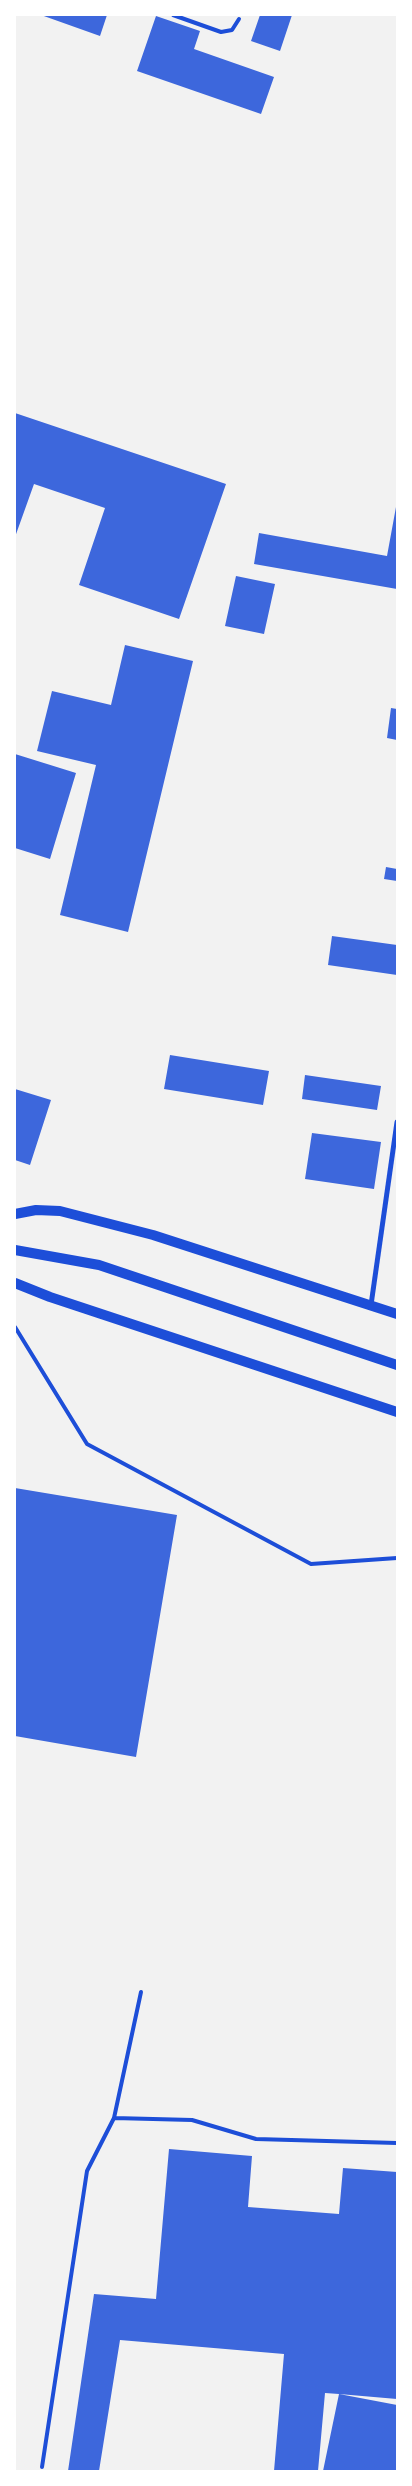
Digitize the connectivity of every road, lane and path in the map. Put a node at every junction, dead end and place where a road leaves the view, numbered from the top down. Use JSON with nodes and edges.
{"nodes":[{"id":1,"x":173,"y":15,"type":"edge"},
{"id":2,"x":238,"y":20,"type":"dead end"},
{"id":3,"x":397,"y":1122,"type":"edge"},
{"id":4,"x":15,"y":1214,"type":"edge"},
{"id":5,"x":15,"y":1250,"type":"edge"},
{"id":6,"x":15,"y":1283,"type":"edge"},
{"id":7,"x":371,"y":1306,"type":"junction"},
{"id":8,"x":397,"y":1314,"type":"edge"},
{"id":9,"x":15,"y":1327,"type":"edge"},
{"id":10,"x":397,"y":1365,"type":"edge"},
{"id":11,"x":397,"y":1412,"type":"edge"},
{"id":12,"x":397,"y":1558,"type":"edge"},
{"id":13,"x":141,"y":1992,"type":"dead end"},
{"id":14,"x":114,"y":2118,"type":"junction"},
{"id":15,"x":397,"y":2143,"type":"edge"},
{"id":16,"x":42,"y":2467,"type":"dead end"}],
"edges":[{"from":1,"to":2,"type":"lane"},
{"from":3,"to":7,"type":"street"},
{"from":4,"to":7,"type":"main road"},
{"from":5,"to":10,"type":"main road"},
{"from":6,"to":11,"type":"main road"},
{"from":7,"to":8,"type":"main road"},
{"from":9,"to":12,"type":"lane"},
{"from":13,"to":14,"type":"lane"},
{"from":14,"to":15,"type":"lane"},
{"from":14,"to":16,"type":"lane"}]}
